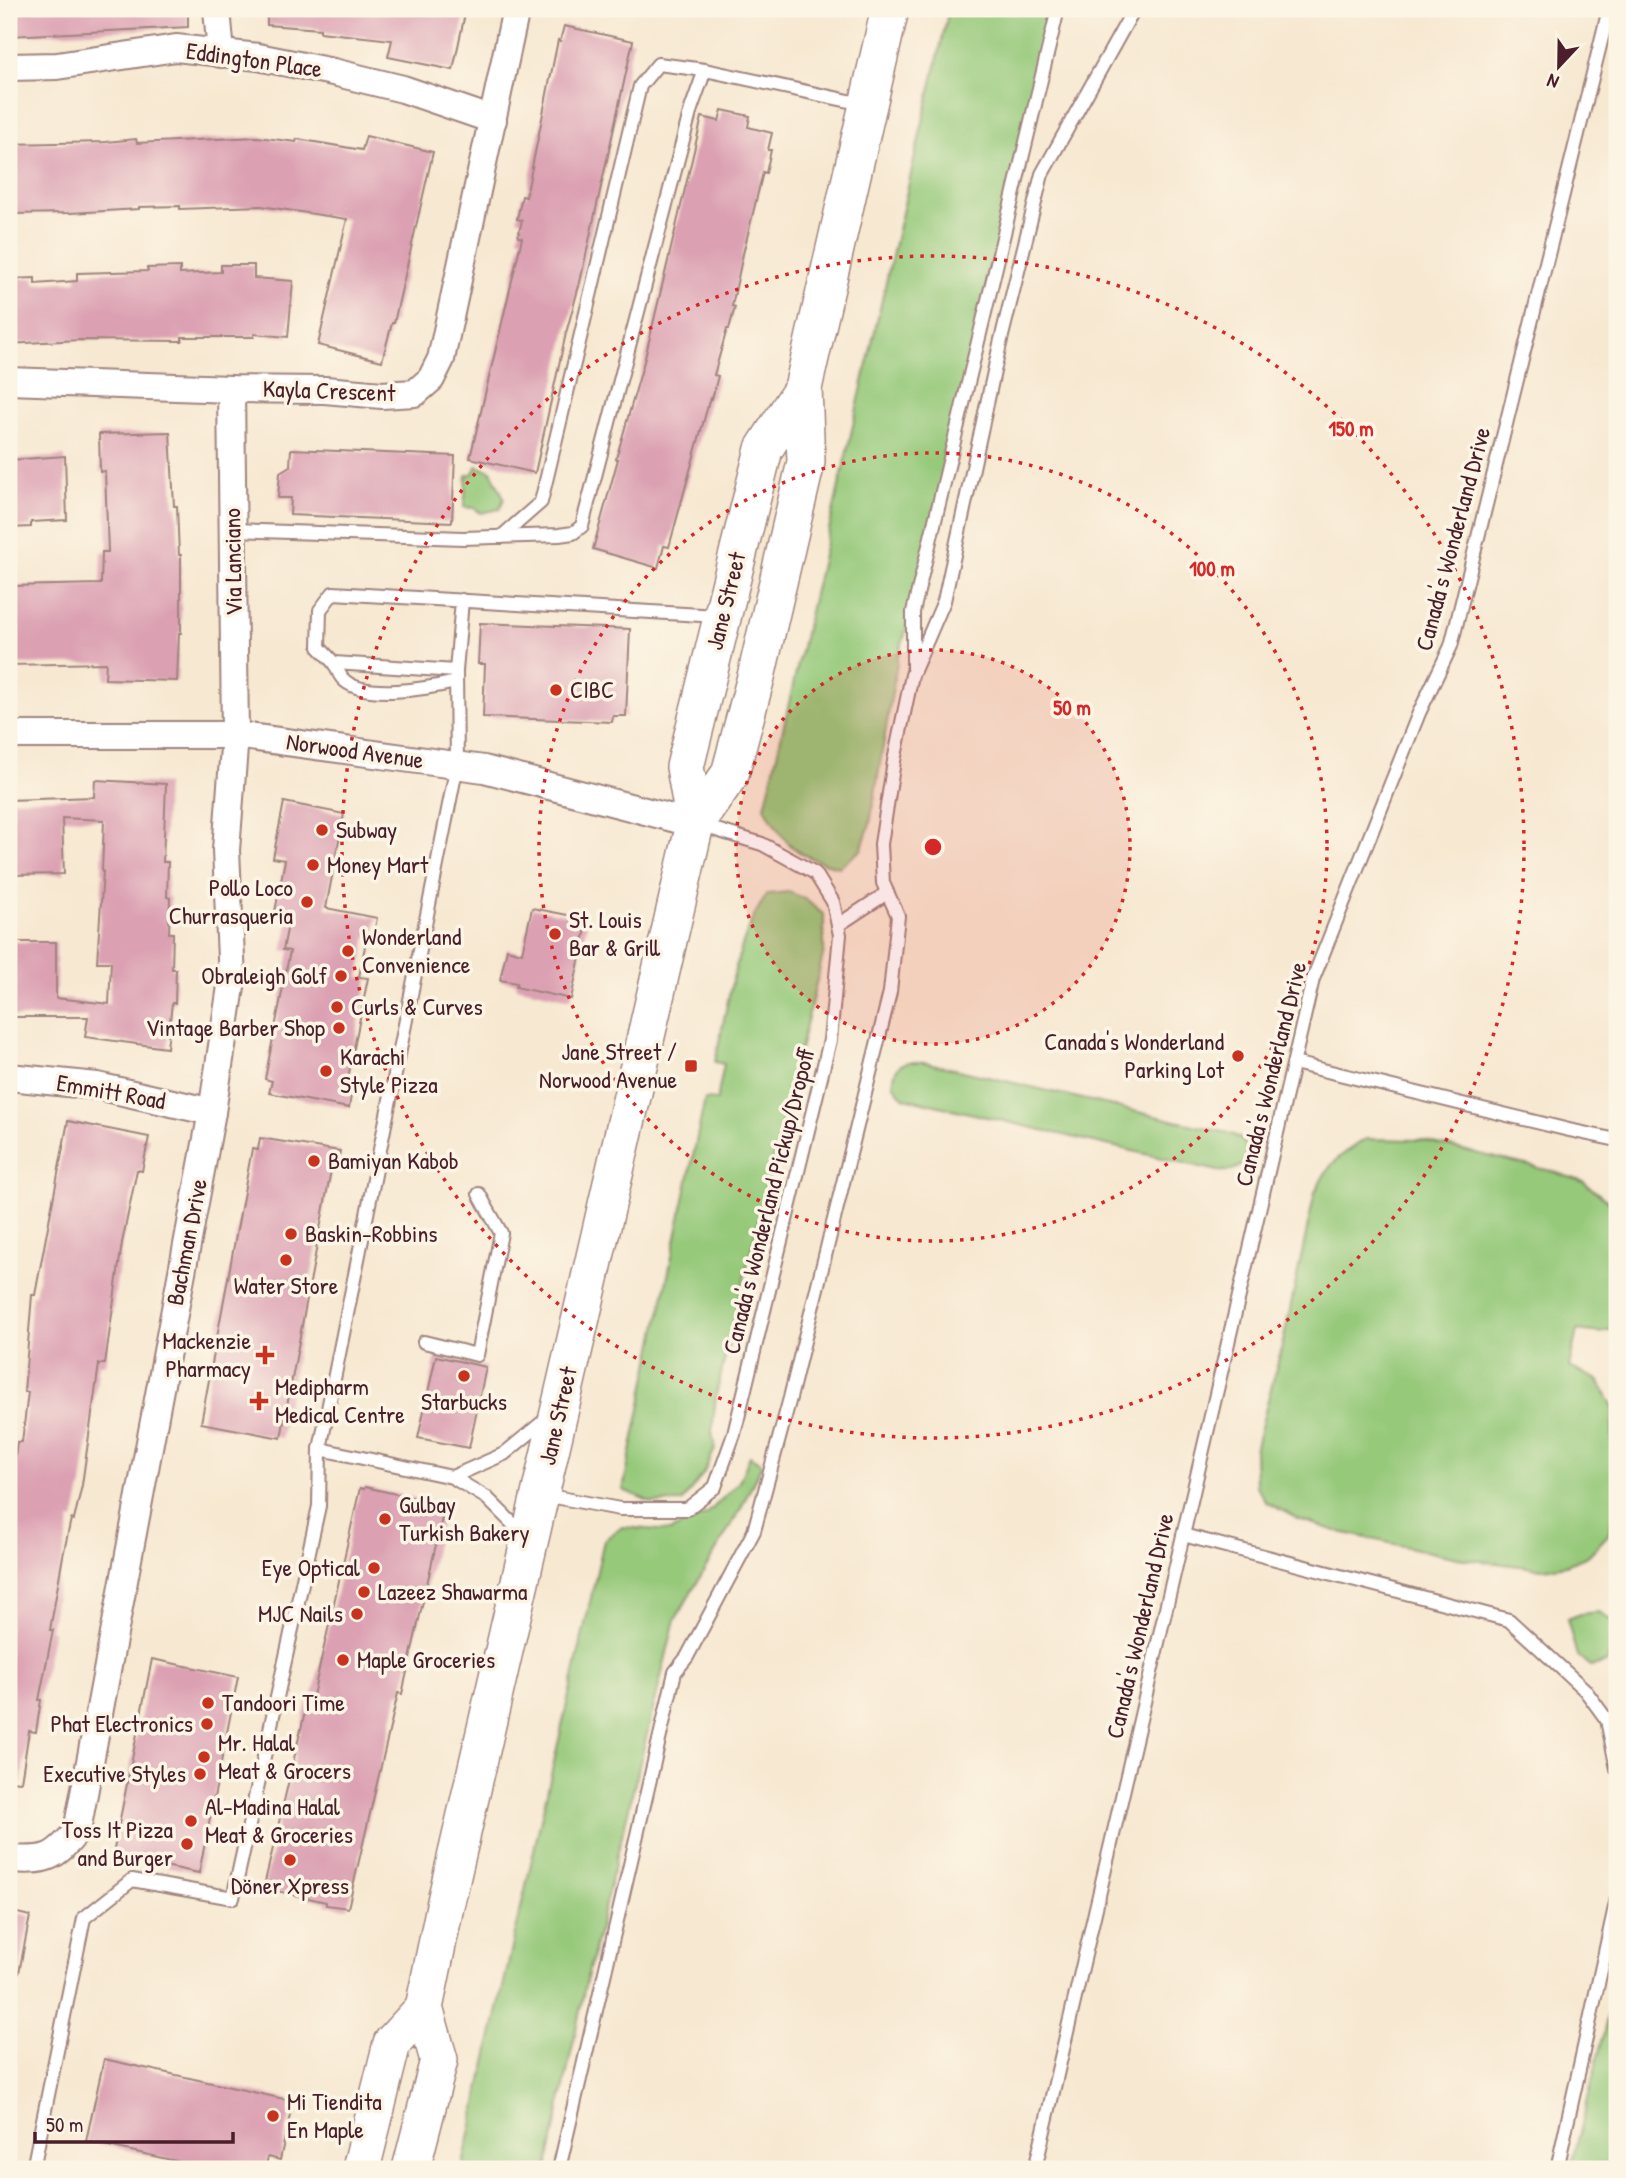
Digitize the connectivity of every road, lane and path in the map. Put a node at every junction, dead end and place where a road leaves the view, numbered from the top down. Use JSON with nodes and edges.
{"nodes":[{"id":1,"x":216,"y":9,"type":"edge"},
{"id":2,"x":516,"y":9,"type":"edge"},
{"id":3,"x":890,"y":9,"type":"edge"},
{"id":4,"x":1058,"y":9,"type":"edge"},
{"id":5,"x":1134,"y":9,"type":"edge"},
{"id":6,"x":1609,"y":9,"type":"edge"},
{"id":7,"x":221,"y":54,"type":"junction"},
{"id":8,"x":9,"y":67,"type":"edge"},
{"id":9,"x":705,"y":70,"type":"junction"},
{"id":10,"x":867,"y":105,"type":"junction"},
{"id":11,"x":493,"y":120,"type":"junction"},
{"id":12,"x":9,"y":381,"type":"edge"},
{"id":13,"x":803,"y":388,"type":"junction"},
{"id":14,"x":231,"y":389,"type":"junction"},
{"id":15,"x":233,"y":530,"type":"junction"},
{"id":16,"x":501,"y":537,"type":"junction"},
{"id":17,"x":463,"y":600,"type":"junction"},
{"id":18,"x":722,"y":616,"type":"junction"},
{"id":19,"x":334,"y":663,"type":"junction"},
{"id":20,"x":912,"y":676,"type":"junction"},
{"id":21,"x":456,"y":677,"type":"junction"},
{"id":22,"x":9,"y":735,"type":"edge"},
{"id":23,"x":235,"y":735,"type":"junction"},
{"id":24,"x":457,"y":765,"type":"junction"},
{"id":25,"x":695,"y":824,"type":"junction"},
{"id":26,"x":887,"y":893,"type":"junction"},
{"id":27,"x":838,"y":925,"type":"junction"},
{"id":28,"x":1294,"y":1063,"type":"junction"},
{"id":29,"x":9,"y":1077,"type":"edge"},
{"id":30,"x":212,"y":1112,"type":"junction"},
{"id":31,"x":1617,"y":1140,"type":"edge"},
{"id":32,"x":479,"y":1194,"type":"dead end"},
{"id":33,"x":424,"y":1342,"type":"dead end"},
{"id":34,"x":558,"y":1410,"type":"junction"},
{"id":35,"x":320,"y":1449,"type":"junction"},
{"id":36,"x":452,"y":1476,"type":"junction"},
{"id":37,"x":540,"y":1495,"type":"junction"},
{"id":38,"x":1183,"y":1535,"type":"junction"},
{"id":39,"x":530,"y":1541,"type":"junction"},
{"id":40,"x":1617,"y":1769,"type":"edge"},
{"id":41,"x":9,"y":1859,"type":"edge"},
{"id":42,"x":1617,"y":1898,"type":"edge"},
{"id":43,"x":424,"y":2008,"type":"junction"},
{"id":44,"x":33,"y":2169,"type":"edge"},
{"id":45,"x":361,"y":2169,"type":"edge"},
{"id":46,"x":411,"y":2169,"type":"edge"},
{"id":47,"x":559,"y":2169,"type":"edge"},
{"id":48,"x":1035,"y":2169,"type":"edge"},
{"id":49,"x":1557,"y":2169,"type":"edge"}],
"edges":[{"from":1,"to":7,"type":"street"},
{"from":2,"to":11,"type":"street","name":"Kayla Crescent"},
{"from":3,"to":10,"type":"main road","name":"Jane Street"},
{"from":4,"to":20,"type":"lane"},
{"from":5,"to":20,"type":"lane"},
{"from":6,"to":28,"type":"lane","name":"Canada's Wonderland Drive"},
{"from":7,"to":8,"type":"street","name":"Eddington Place"},
{"from":7,"to":11,"type":"street","name":"Eddington Place"},
{"from":9,"to":10,"type":"lane"},
{"from":9,"to":16,"type":"lane"},
{"from":9,"to":16,"type":"lane"},
{"from":10,"to":13,"type":"main road","name":"Jane Street"},
{"from":11,"to":14,"type":"street","name":"Kayla Crescent"},
{"from":12,"to":14,"type":"street","name":"Kayla Crescent"},
{"from":13,"to":18,"type":"main road","name":"Jane Street"},
{"from":13,"to":25,"type":"main road","name":"Jane Street"},
{"from":14,"to":15,"type":"street","name":"Via Lanciano"},
{"from":15,"to":16,"type":"lane"},
{"from":15,"to":23,"type":"street","name":"Via Lanciano"},
{"from":17,"to":18,"type":"lane"},
{"from":17,"to":19,"type":"lane"},
{"from":17,"to":21,"type":"lane"},
{"from":18,"to":25,"type":"main road","name":"Jane Street"},
{"from":19,"to":21,"type":"lane"},
{"from":19,"to":21,"type":"lane"},
{"from":20,"to":26,"type":"lane"},
{"from":21,"to":24,"type":"lane"},
{"from":22,"to":23,"type":"street","name":"Norwood Avenue"},
{"from":23,"to":24,"type":"street","name":"Norwood Avenue"},
{"from":23,"to":30,"type":"street","name":"Bachman Drive"},
{"from":24,"to":25,"type":"street","name":"Norwood Avenue"},
{"from":24,"to":35,"type":"lane"},
{"from":25,"to":27,"type":"lane","name":"Canada's Wonderland Pickup/Dropoff"},
{"from":25,"to":34,"type":"main road","name":"Jane Street"},
{"from":26,"to":27,"type":"lane"},
{"from":26,"to":47,"type":"lane"},
{"from":27,"to":37,"type":"lane","name":"Canada's Wonderland Pickup/Dropoff"},
{"from":28,"to":31,"type":"lane"},
{"from":28,"to":38,"type":"lane","name":"Canada's Wonderland Drive"},
{"from":29,"to":30,"type":"street","name":"Emmitt Road"},
{"from":30,"to":41,"type":"street","name":"Bachman Drive"},
{"from":32,"to":33,"type":"lane"},
{"from":34,"to":36,"type":"lane"},
{"from":34,"to":37,"type":"main road","name":"Jane Street"},
{"from":35,"to":36,"type":"lane"},
{"from":35,"to":44,"type":"lane"},
{"from":36,"to":39,"type":"lane"},
{"from":37,"to":39,"type":"main road","name":"Jane Street"},
{"from":38,"to":40,"type":"lane"},
{"from":38,"to":48,"type":"lane","name":"Canada's Wonderland Drive"},
{"from":39,"to":43,"type":"main road","name":"Jane Street"},
{"from":42,"to":49,"type":"lane"},
{"from":43,"to":45,"type":"main road","name":"Jane Street"},
{"from":43,"to":46,"type":"main road","name":"Jane Street"}]}
